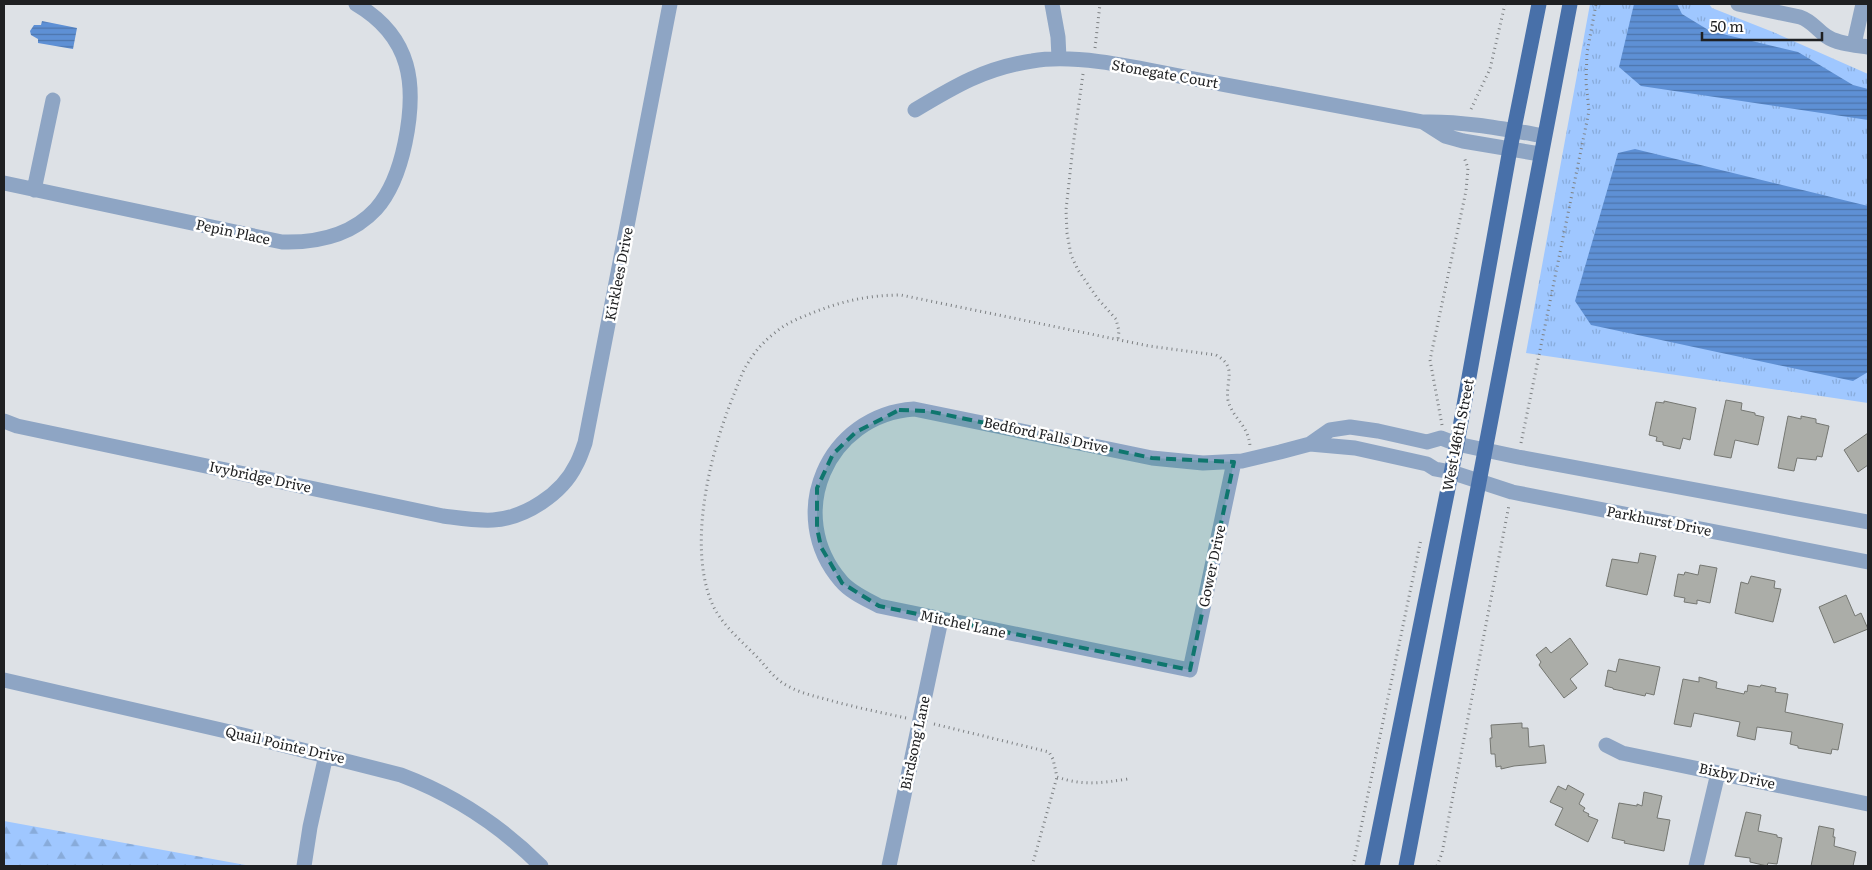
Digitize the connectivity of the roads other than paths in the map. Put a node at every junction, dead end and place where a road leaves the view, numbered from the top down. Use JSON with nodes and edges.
{"nodes":[{"id":1,"x":356,"y":4,"type":"edge"},
{"id":2,"x":670,"y":4,"type":"edge"},
{"id":3,"x":1052,"y":4,"type":"edge"},
{"id":4,"x":1539,"y":4,"type":"edge"},
{"id":5,"x":1570,"y":4,"type":"edge"},
{"id":6,"x":1738,"y":4,"type":"edge"},
{"id":7,"x":1863,"y":4,"type":"edge"},
{"id":8,"x":1861,"y":46,"type":"edge"},
{"id":9,"x":1059,"y":58,"type":"junction"},
{"id":10,"x":53,"y":100,"type":"dead end"},
{"id":11,"x":915,"y":110,"type":"dead end"},
{"id":12,"x":1423,"y":122,"type":"junction"},
{"id":13,"x":1514,"y":131,"type":"junction"},
{"id":14,"x":1544,"y":136,"type":"junction"},
{"id":15,"x":1510,"y":149,"type":"junction"},
{"id":16,"x":1540,"y":154,"type":"junction"},
{"id":17,"x":4,"y":183,"type":"edge"},
{"id":18,"x":34,"y":190,"type":"junction"},
{"id":19,"x":4,"y":421,"type":"edge"},
{"id":20,"x":1310,"y":444,"type":"junction"},
{"id":21,"x":1457,"y":444,"type":"junction"},
{"id":22,"x":1486,"y":450,"type":"junction"},
{"id":23,"x":1234,"y":462,"type":"junction"},
{"id":24,"x":1451,"y":472,"type":"junction"},
{"id":25,"x":1479,"y":480,"type":"junction"},
{"id":26,"x":817,"y":488,"type":"joint"},
{"id":27,"x":517,"y":514,"type":"joint"},
{"id":28,"x":1868,"y":522,"type":"edge"},
{"id":29,"x":1868,"y":562,"type":"edge"},
{"id":30,"x":941,"y":620,"type":"junction"},
{"id":31,"x":1190,"y":670,"type":"joint"},
{"id":32,"x":4,"y":680,"type":"edge"},
{"id":33,"x":1606,"y":745,"type":"dead end"},
{"id":34,"x":326,"y":755,"type":"junction"},
{"id":35,"x":1718,"y":772,"type":"junction"},
{"id":36,"x":1868,"y":804,"type":"edge"},
{"id":37,"x":304,"y":866,"type":"edge"},
{"id":38,"x":541,"y":866,"type":"edge"},
{"id":39,"x":888,"y":866,"type":"edge"},
{"id":40,"x":1372,"y":866,"type":"edge"},
{"id":41,"x":1406,"y":866,"type":"edge"},
{"id":42,"x":1696,"y":866,"type":"edge"}],
"edges":[{"from":1,"to":18,"type":"street","name":"Pepin Place"},
{"from":2,"to":27,"type":"street","name":"Kirklees Drive"},
{"from":3,"to":9,"type":"street"},
{"from":4,"to":13,"type":"main road","name":"West 146th Street"},
{"from":5,"to":14,"type":"main road"},
{"from":6,"to":8,"type":"street"},
{"from":7,"to":8,"type":"street"},
{"from":9,"to":11,"type":"street","name":"Stonegate Court"},
{"from":9,"to":12,"type":"street","name":"Stonegate Court"},
{"from":10,"to":18,"type":"street"},
{"from":12,"to":13,"type":"street","name":"Stonegate Court"},
{"from":12,"to":15,"type":"street","name":"Stonegate Court"},
{"from":13,"to":14,"type":"street","name":"Stonegate Court"},
{"from":13,"to":15,"type":"main road","name":"West 146th Street"},
{"from":14,"to":16,"type":"main road"},
{"from":15,"to":16,"type":"street","name":"Stonegate Court"},
{"from":15,"to":21,"type":"main road","name":"West 146th Street"},
{"from":16,"to":22,"type":"main road"},
{"from":17,"to":18,"type":"street","name":"Pepin Place"},
{"from":19,"to":27,"type":"street","name":"Ivybridge Drive"},
{"from":20,"to":21,"type":"street","name":"Bedford Falls Drive"},
{"from":20,"to":23,"type":"street","name":"Bedford Falls Drive"},
{"from":20,"to":24,"type":"street","name":"Bedford Falls Drive"},
{"from":21,"to":22,"type":"street"},
{"from":21,"to":24,"type":"main road","name":"West 146th Street"},
{"from":22,"to":25,"type":"main road"},
{"from":22,"to":28,"type":"street"},
{"from":23,"to":26,"type":"street","name":"Bedford Falls Drive"},
{"from":23,"to":31,"type":"street","name":"Gower Drive"},
{"from":24,"to":25,"type":"street","name":"Parkhurst Drive"},
{"from":24,"to":40,"type":"main road","name":"West 146th Street"},
{"from":25,"to":29,"type":"street","name":"Parkhurst Drive"},
{"from":25,"to":41,"type":"main road"},
{"from":26,"to":30,"type":"street","name":"Mitchel Lane"},
{"from":30,"to":31,"type":"street","name":"Mitchel Lane"},
{"from":30,"to":39,"type":"street","name":"Birdsong Lane"},
{"from":32,"to":34,"type":"street","name":"Quail Pointe Drive"},
{"from":33,"to":35,"type":"street","name":"Bixby Drive"},
{"from":34,"to":37,"type":"street"},
{"from":34,"to":38,"type":"street","name":"Quail Pointe Drive"},
{"from":35,"to":36,"type":"street","name":"Bixby Drive"},
{"from":35,"to":42,"type":"street"}]}
